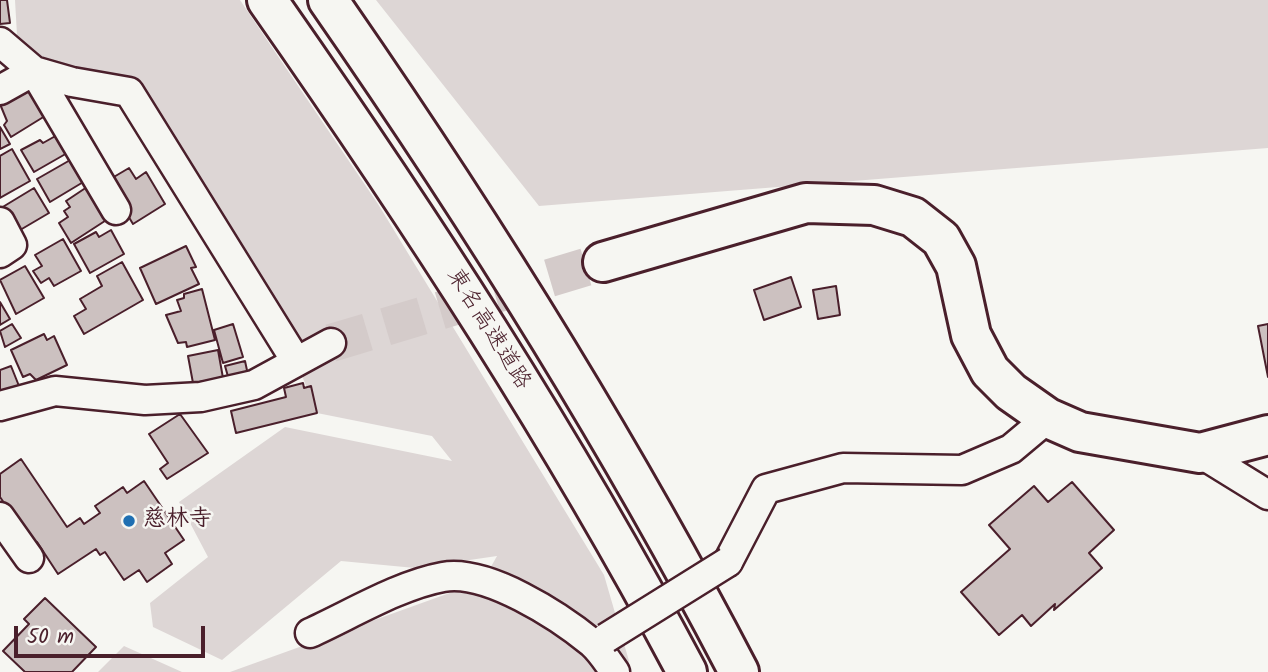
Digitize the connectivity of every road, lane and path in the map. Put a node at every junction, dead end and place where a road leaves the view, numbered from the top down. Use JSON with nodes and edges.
{"nodes":[{"id":1,"x":267,"y":0,"type":"edge"},
{"id":2,"x":328,"y":0,"type":"edge"},
{"id":3,"x":0,"y":42,"type":"edge"},
{"id":4,"x":34,"y":71,"type":"junction"},
{"id":5,"x":0,"y":90,"type":"edge"},
{"id":6,"x":116,"y":210,"type":"dead end"},
{"id":7,"x":0,"y":222,"type":"edge"},
{"id":8,"x":0,"y":253,"type":"edge"},
{"id":9,"x":603,"y":262,"type":"tunnel mouth"},
{"id":10,"x":331,"y":342,"type":"tunnel mouth"},
{"id":11,"x":296,"y":361,"type":"junction"},
{"id":12,"x":0,"y":406,"type":"edge"},
{"id":13,"x":1048,"y":418,"type":"junction"},
{"id":14,"x":1268,"y":435,"type":"edge"},
{"id":15,"x":1199,"y":453,"type":"junction"},
{"id":16,"x":1268,"y":495,"type":"edge"},
{"id":17,"x":0,"y":517,"type":"edge"},
{"id":18,"x":29,"y":558,"type":"dead end"},
{"id":19,"x":310,"y":633,"type":"dead end"},
{"id":20,"x":600,"y":642,"type":"junction"},
{"id":21,"x":615,"y":672,"type":"edge"},
{"id":22,"x":687,"y":672,"type":"edge"},
{"id":23,"x":739,"y":672,"type":"edge"}],
"edges":[{"from":1,"to":22,"type":"main road","name":"東名高速道路"},
{"from":2,"to":23,"type":"main road"},
{"from":3,"to":4,"type":"street"},
{"from":4,"to":5,"type":"street"},
{"from":4,"to":6,"type":"street"},
{"from":4,"to":11,"type":"street"},
{"from":7,"to":8,"type":"street"},
{"from":9,"to":13,"type":"main road"},
{"from":10,"to":11,"type":"street"},
{"from":11,"to":12,"type":"street"},
{"from":13,"to":15,"type":"main road"},
{"from":13,"to":20,"type":"street","bridge":true},
{"from":14,"to":15,"type":"main road"},
{"from":15,"to":16,"type":"street"},
{"from":17,"to":18,"type":"street"},
{"from":19,"to":20,"type":"street"},
{"from":20,"to":21,"type":"street"}]}
